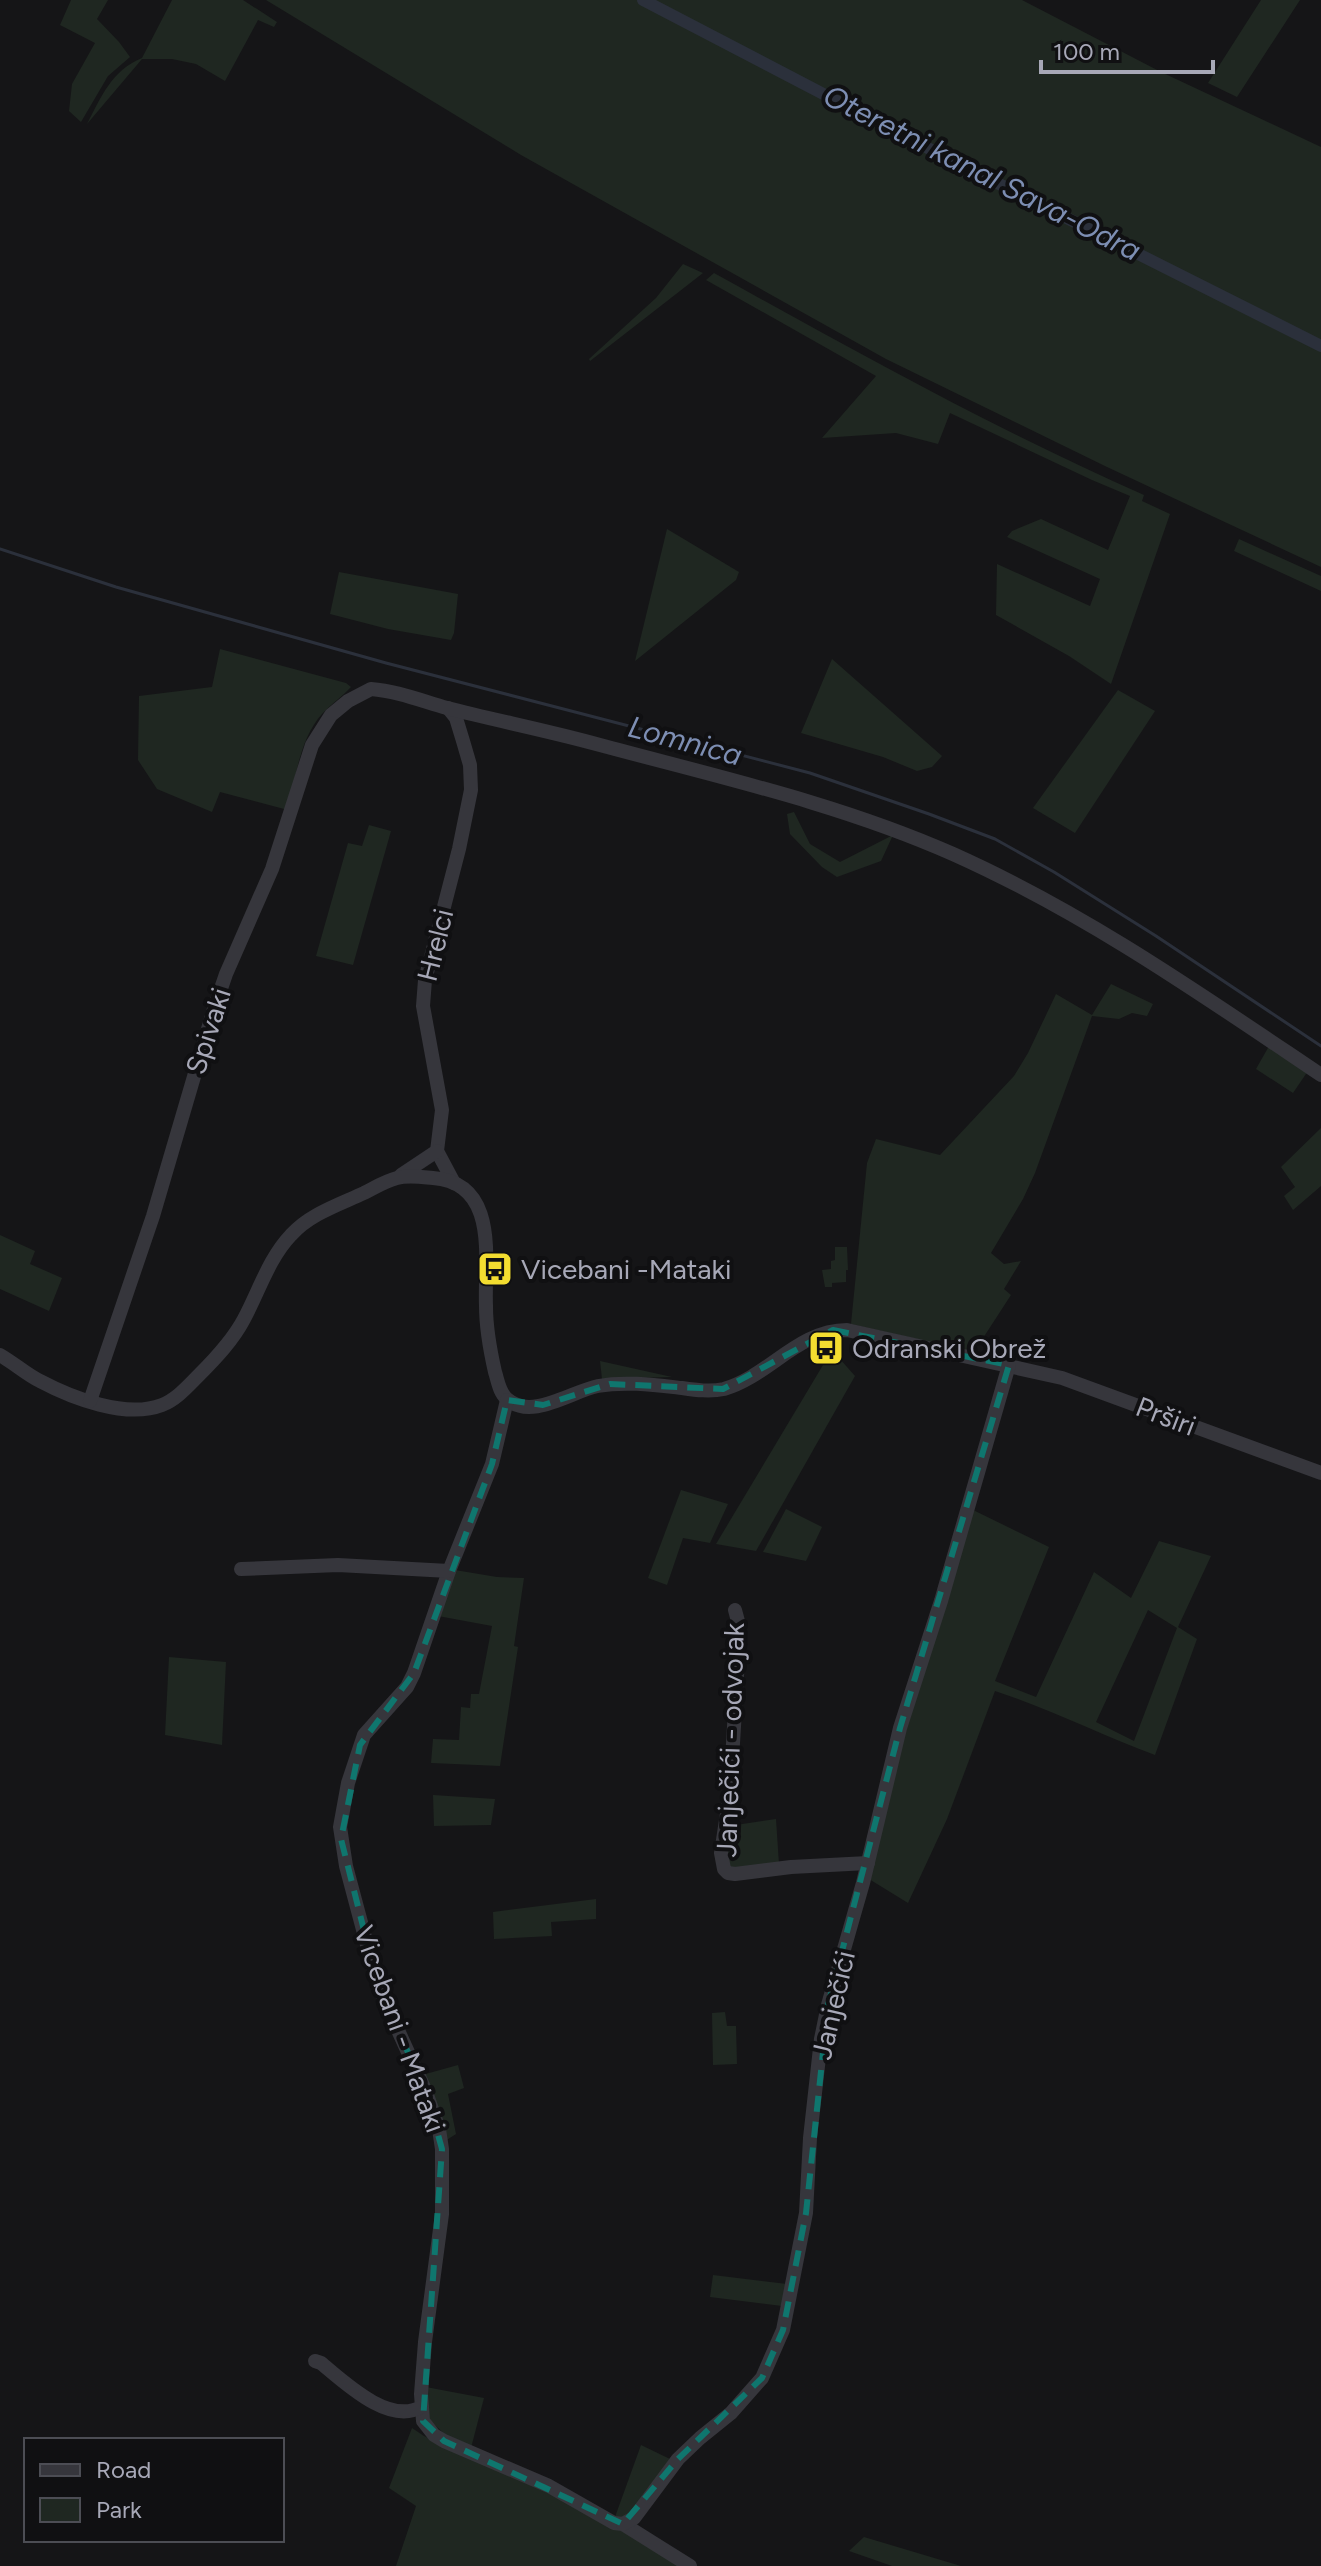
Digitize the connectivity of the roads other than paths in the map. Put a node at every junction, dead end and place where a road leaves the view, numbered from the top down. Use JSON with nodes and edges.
{"nodes":[{"id":1,"x":448,"y":708,"type":"junction"},
{"id":2,"x":1321,"y":1075,"type":"edge"},
{"id":3,"x":437,"y":1151,"type":"junction"},
{"id":4,"x":397,"y":1178,"type":"junction"},
{"id":5,"x":454,"y":1183,"type":"junction"},
{"id":6,"x":0,"y":1355,"type":"edge"},
{"id":7,"x":1009,"y":1365,"type":"junction"},
{"id":8,"x":507,"y":1400,"type":"junction"},
{"id":9,"x":90,"y":1401,"type":"junction"},
{"id":10,"x":1321,"y":1473,"type":"edge"},
{"id":11,"x":241,"y":1569,"type":"dead end"},
{"id":12,"x":449,"y":1571,"type":"junction"},
{"id":13,"x":735,"y":1610,"type":"dead end"},
{"id":14,"x":868,"y":1863,"type":"junction"},
{"id":15,"x":315,"y":2361,"type":"dead end"},
{"id":16,"x":421,"y":2407,"type":"junction"},
{"id":17,"x":623,"y":2524,"type":"junction"},
{"id":18,"x":690,"y":2566,"type":"edge"}],
"edges":[{"from":1,"to":2,"type":"street"},
{"from":1,"to":3,"type":"street","name":"Hrelci"},
{"from":1,"to":9,"type":"street","name":"Spivaki"},
{"from":3,"to":4,"type":"street"},
{"from":3,"to":5,"type":"street"},
{"from":4,"to":5,"type":"street"},
{"from":4,"to":9,"type":"street"},
{"from":5,"to":8,"type":"street"},
{"from":6,"to":9,"type":"street"},
{"from":7,"to":8,"type":"street","name":"Prširi"},
{"from":7,"to":10,"type":"street","name":"Prširi"},
{"from":7,"to":14,"type":"street","name":"Janječići"},
{"from":8,"to":12,"type":"street","name":"Vicebani - Mataki"},
{"from":11,"to":12,"type":"street"},
{"from":12,"to":16,"type":"street","name":"Vicebani - Mataki"},
{"from":13,"to":14,"type":"street","name":"Janječići - odvojak"},
{"from":14,"to":17,"type":"street","name":"Janječići"},
{"from":15,"to":16,"type":"street"},
{"from":16,"to":17,"type":"street"},
{"from":17,"to":18,"type":"street"}]}
